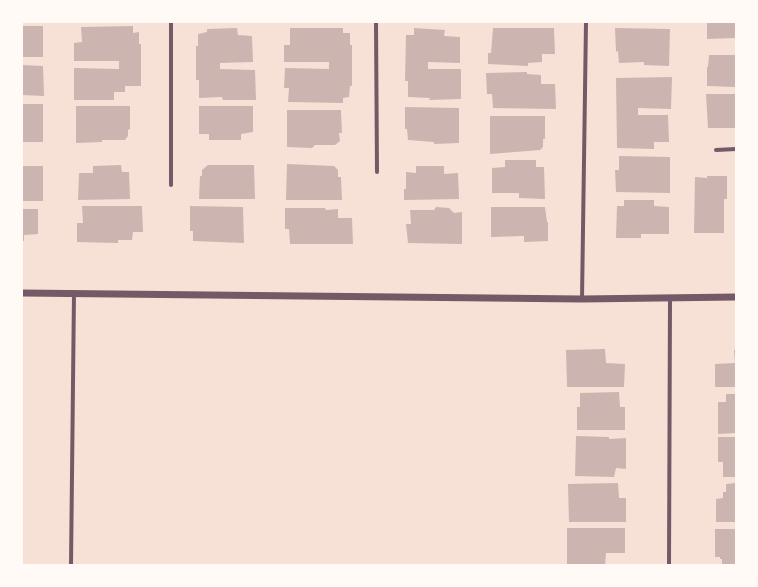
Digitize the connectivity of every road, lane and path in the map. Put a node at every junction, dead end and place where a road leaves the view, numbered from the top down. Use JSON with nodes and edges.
{"nodes":[{"id":1,"x":171,"y":22,"type":"edge"},
{"id":2,"x":376,"y":22,"type":"edge"},
{"id":3,"x":586,"y":22,"type":"edge"},
{"id":4,"x":736,"y":149,"type":"edge"},
{"id":5,"x":716,"y":150,"type":"dead end"},
{"id":6,"x":377,"y":172,"type":"dead end"},
{"id":7,"x":171,"y":185,"type":"dead end"},
{"id":8,"x":22,"y":293,"type":"edge"},
{"id":9,"x":74,"y":293,"type":"junction"},
{"id":10,"x":736,"y":297,"type":"edge"},
{"id":11,"x":670,"y":298,"type":"junction"},
{"id":12,"x":582,"y":299,"type":"junction"},
{"id":13,"x":71,"y":565,"type":"edge"},
{"id":14,"x":669,"y":565,"type":"edge"}],
"edges":[{"from":1,"to":7,"type":"street"},
{"from":2,"to":6,"type":"street"},
{"from":3,"to":12,"type":"street"},
{"from":4,"to":5,"type":"street"},
{"from":8,"to":9,"type":"street"},
{"from":9,"to":12,"type":"street"},
{"from":9,"to":13,"type":"street"},
{"from":10,"to":11,"type":"street"},
{"from":11,"to":12,"type":"street"},
{"from":11,"to":14,"type":"street"}]}
